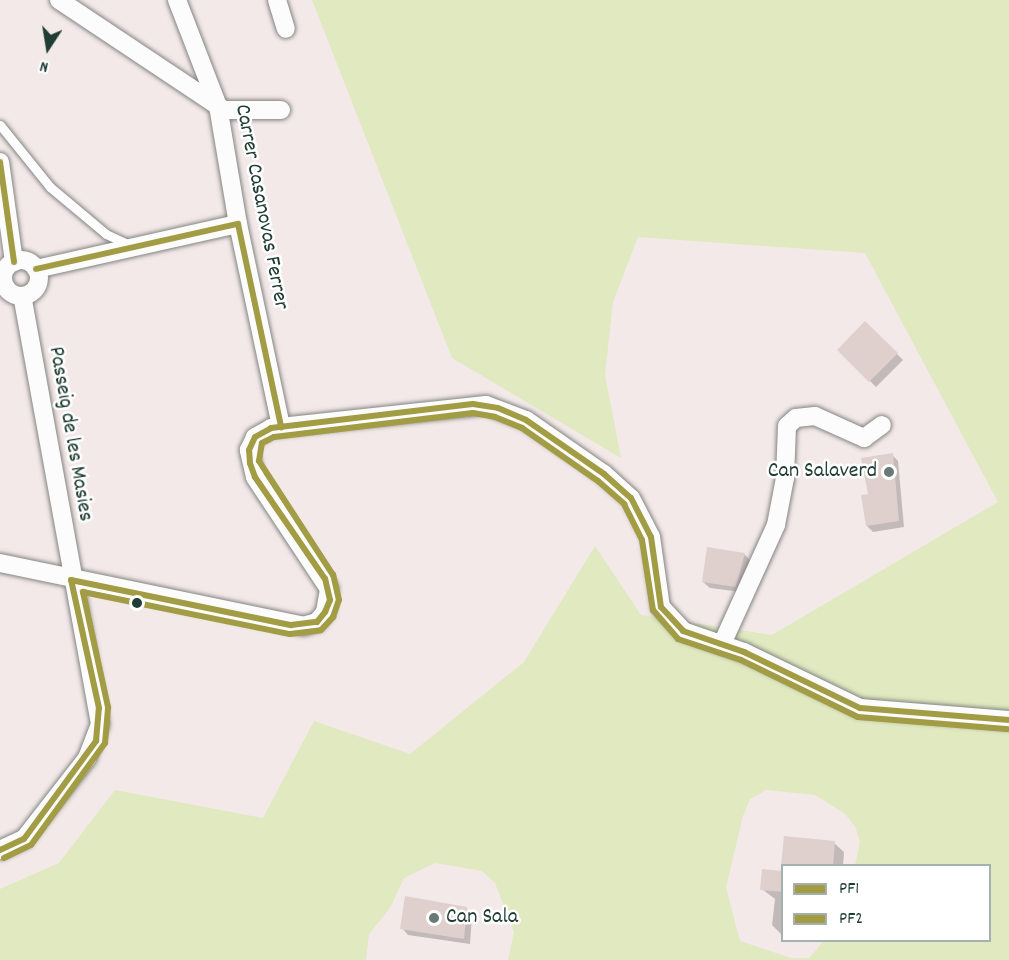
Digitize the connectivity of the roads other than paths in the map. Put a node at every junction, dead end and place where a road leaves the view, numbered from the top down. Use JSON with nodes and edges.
{"nodes":[{"id":1,"x":59,"y":0,"type":"edge"},
{"id":2,"x":177,"y":0,"type":"edge"},
{"id":3,"x":277,"y":0,"type":"edge"},
{"id":4,"x":286,"y":29,"type":"dead end"},
{"id":5,"x":218,"y":106,"type":"junction"},
{"id":6,"x":282,"y":110,"type":"dead end"},
{"id":7,"x":0,"y":125,"type":"edge"},
{"id":8,"x":0,"y":162,"type":"edge"},
{"id":9,"x":238,"y":224,"type":"junction"},
{"id":10,"x":132,"y":246,"type":"junction"},
{"id":11,"x":14,"y":262,"type":"junction"},
{"id":12,"x":36,"y":269,"type":"junction"},
{"id":13,"x":11,"y":297,"type":"edge"},
{"id":14,"x":882,"y":425,"type":"dead end"},
{"id":15,"x":281,"y":427,"type":"junction"},
{"id":16,"x":0,"y":563,"type":"edge"},
{"id":17,"x":71,"y":580,"type":"junction"},
{"id":18,"x":722,"y":644,"type":"junction"},
{"id":19,"x":1009,"y":720,"type":"edge"},
{"id":20,"x":0,"y":850,"type":"edge"}],
"edges":[{"from":1,"to":5,"type":"street"},
{"from":2,"to":5,"type":"street","name":"Carrer Casanovas Ferrer"},
{"from":3,"to":4,"type":"street"},
{"from":5,"to":6,"type":"street"},
{"from":5,"to":9,"type":"street","name":"Carrer Casanovas Ferrer"},
{"from":7,"to":10,"type":"lane"},
{"from":8,"to":11,"type":"street"},
{"from":9,"to":10,"type":"street"},
{"from":9,"to":15,"type":"street","name":"Carrer Casanovas Ferrer"},
{"from":10,"to":12,"type":"street"},
{"from":11,"to":12,"type":"street"},
{"from":11,"to":13,"type":"street"},
{"from":12,"to":13,"type":"street"},
{"from":13,"to":17,"type":"street","name":"Passeig de les Masies"},
{"from":14,"to":18,"type":"street"},
{"from":15,"to":17,"type":"street"},
{"from":15,"to":18,"type":"street"},
{"from":16,"to":17,"type":"street"},
{"from":17,"to":20,"type":"street","name":"Passeig de les Masies"},
{"from":18,"to":19,"type":"street"}]}
